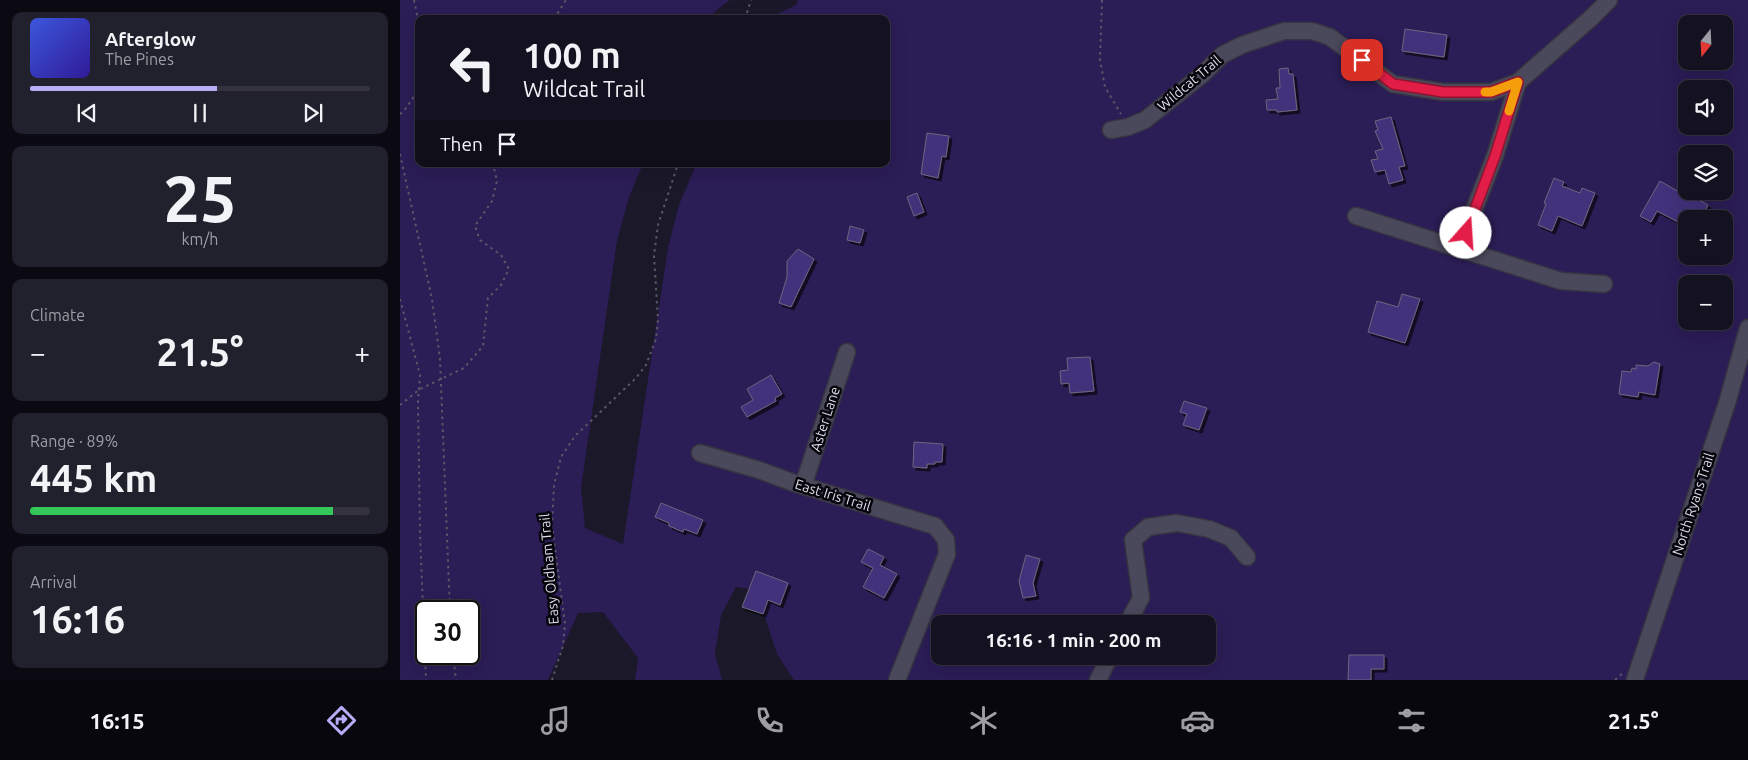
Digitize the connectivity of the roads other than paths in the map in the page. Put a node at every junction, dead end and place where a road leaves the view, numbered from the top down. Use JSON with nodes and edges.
{"nodes":[{"id":1,"x":1609,"y":0,"type":"edge"},
{"id":2,"x":1518,"y":82,"type":"junction"},
{"id":3,"x":1111,"y":130,"type":"dead end"},
{"id":4,"x":1356,"y":216,"type":"dead end"},
{"id":5,"x":1461,"y":250,"type":"junction"},
{"id":6,"x":1604,"y":284,"type":"dead end"},
{"id":7,"x":1748,"y":328,"type":"edge"},
{"id":8,"x":847,"y":352,"type":"dead end"},
{"id":9,"x":700,"y":453,"type":"dead end"},
{"id":10,"x":803,"y":486,"type":"junction"},
{"id":11,"x":1247,"y":557,"type":"dead end"},
{"id":12,"x":1132,"y":615,"type":"edge"},
{"id":13,"x":1106,"y":665,"type":"edge"},
{"id":14,"x":1635,"y":678,"type":"dead end"},
{"id":15,"x":896,"y":680,"type":"edge"},
{"id":16,"x":1098,"y":680,"type":"edge"}],
"edges":[{"from":1,"to":2,"type":"street"},
{"from":2,"to":3,"type":"street","name":"Wildcat Trail"},
{"from":2,"to":5,"type":"street"},
{"from":4,"to":5,"type":"street"},
{"from":5,"to":6,"type":"street"},
{"from":7,"to":14,"type":"street","name":"North Ryans Trail"},
{"from":8,"to":10,"type":"street","name":"Aster Lane"},
{"from":9,"to":10,"type":"street","name":"East Iris Trail"},
{"from":10,"to":15,"type":"street","name":"East Iris Trail"},
{"from":11,"to":12,"type":"street"},
{"from":13,"to":16,"type":"street"}]}
